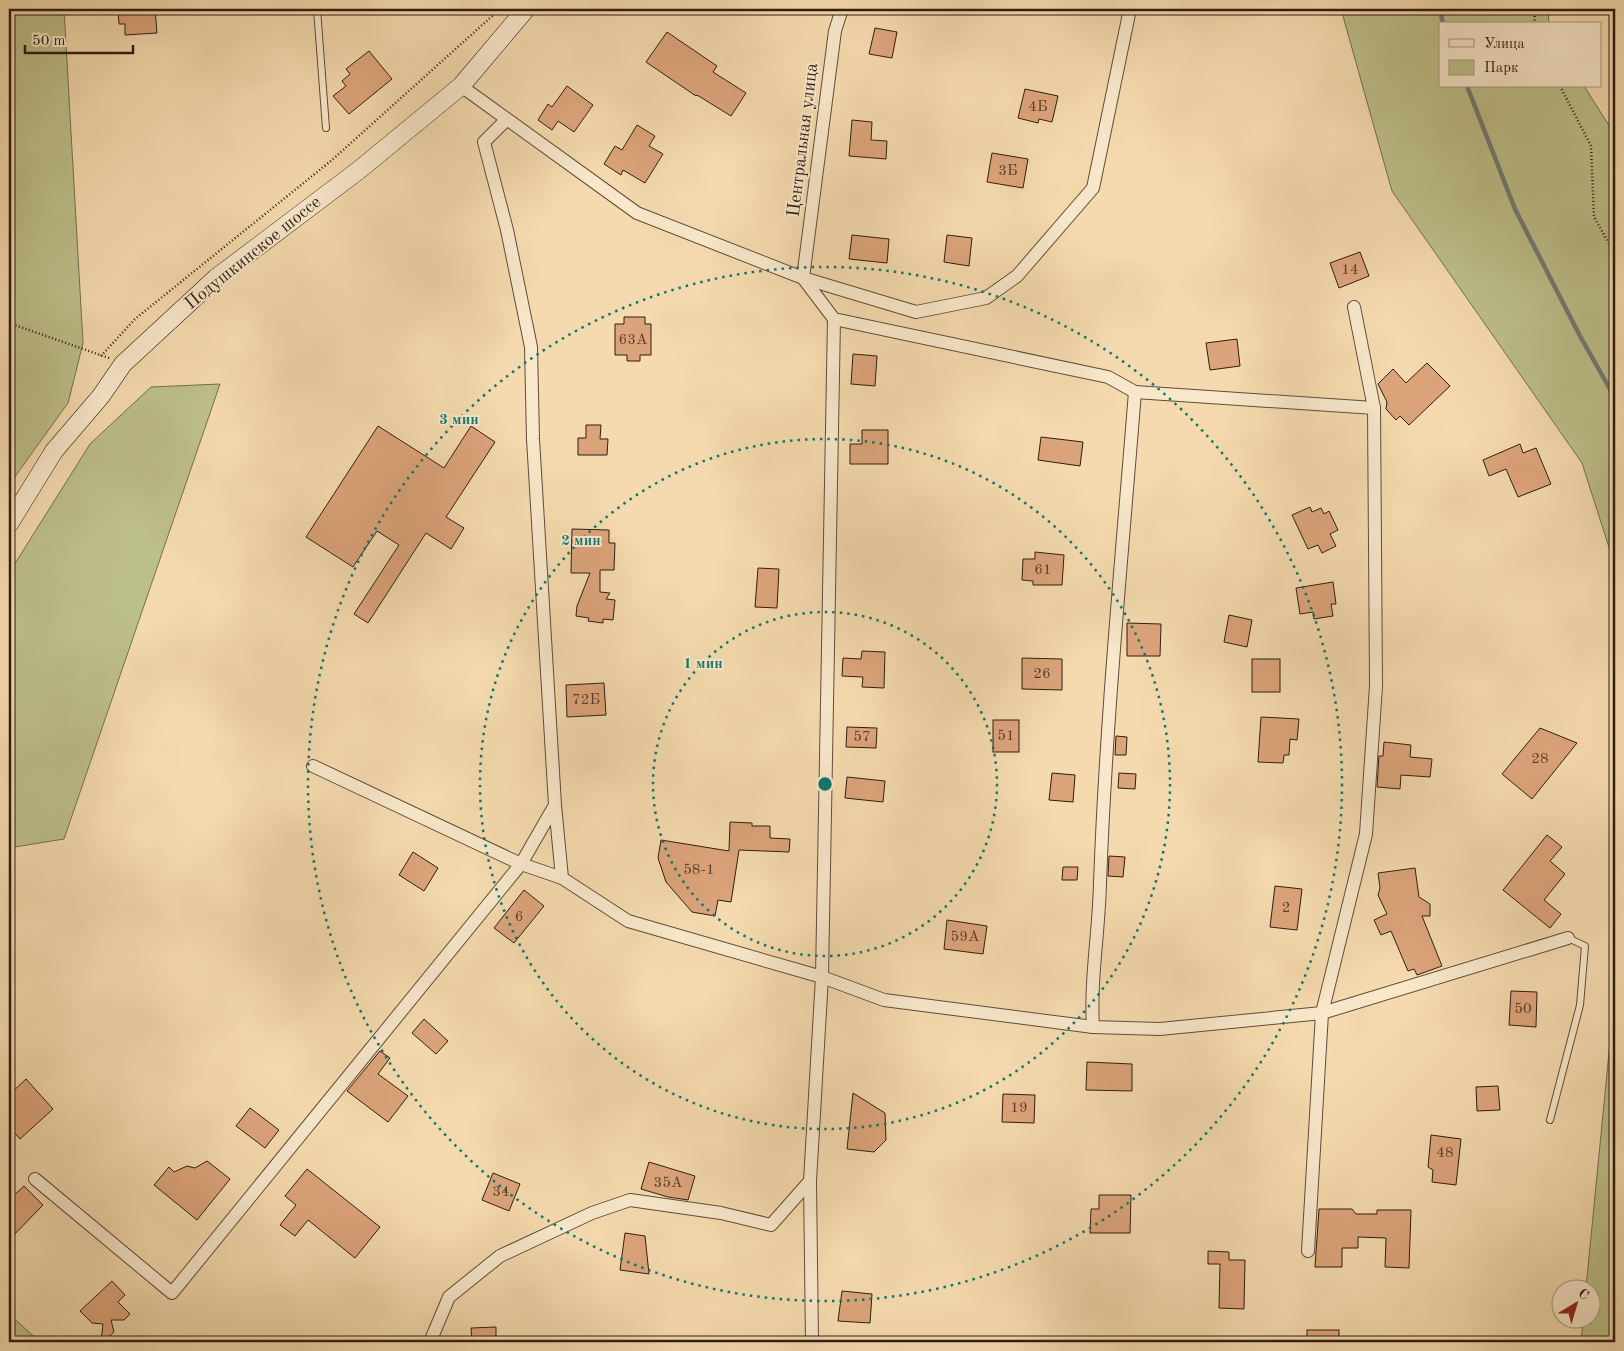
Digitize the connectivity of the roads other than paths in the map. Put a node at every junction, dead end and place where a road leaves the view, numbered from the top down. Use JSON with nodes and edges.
{"nodes":[{"id":1,"x":317,"y":9,"type":"edge"},
{"id":2,"x":526,"y":9,"type":"edge"},
{"id":3,"x":842,"y":9,"type":"edge"},
{"id":4,"x":1130,"y":9,"type":"edge"},
{"id":5,"x":460,"y":86,"type":"junction"},
{"id":6,"x":506,"y":120,"type":"junction"},
{"id":7,"x":326,"y":128,"type":"dead end"},
{"id":8,"x":803,"y":278,"type":"junction"},
{"id":9,"x":1354,"y":307,"type":"dead end"},
{"id":10,"x":834,"y":319,"type":"junction"},
{"id":11,"x":1135,"y":392,"type":"junction"},
{"id":12,"x":1374,"y":408,"type":"junction"},
{"id":13,"x":9,"y":524,"type":"edge"},
{"id":14,"x":312,"y":766,"type":"dead end"},
{"id":15,"x":555,"y":805,"type":"junction"},
{"id":16,"x":521,"y":864,"type":"junction"},
{"id":17,"x":562,"y":878,"type":"junction"},
{"id":18,"x":1568,"y":938,"type":"joint"},
{"id":19,"x":822,"y":977,"type":"junction"},
{"id":20,"x":1322,"y":1013,"type":"junction"},
{"id":21,"x":1093,"y":1027,"type":"junction"},
{"id":22,"x":1550,"y":1120,"type":"dead end"},
{"id":23,"x":35,"y":1178,"type":"dead end"},
{"id":24,"x":810,"y":1181,"type":"junction"},
{"id":25,"x":1308,"y":1251,"type":"dead end"},
{"id":26,"x":430,"y":1342,"type":"edge"},
{"id":27,"x":812,"y":1342,"type":"edge"}],
"edges":[{"from":1,"to":7,"type":"lane"},
{"from":2,"to":5,"type":"main road","name":"Подушкинское шоссе"},
{"from":3,"to":8,"type":"street","name":"Центральная улица"},
{"from":4,"to":8,"type":"street"},
{"from":5,"to":6,"type":"street"},
{"from":5,"to":13,"type":"main road","name":"Подушкинское шоссе"},
{"from":6,"to":8,"type":"street"},
{"from":6,"to":15,"type":"street"},
{"from":8,"to":10,"type":"street"},
{"from":9,"to":12,"type":"street"},
{"from":10,"to":11,"type":"street"},
{"from":10,"to":19,"type":"street"},
{"from":11,"to":12,"type":"street"},
{"from":11,"to":21,"type":"street"},
{"from":12,"to":20,"type":"street"},
{"from":14,"to":16,"type":"street"},
{"from":15,"to":16,"type":"street"},
{"from":15,"to":17,"type":"street"},
{"from":16,"to":17,"type":"street"},
{"from":16,"to":23,"type":"street"},
{"from":17,"to":19,"type":"street"},
{"from":18,"to":20,"type":"street"},
{"from":18,"to":22,"type":"lane"},
{"from":19,"to":21,"type":"street"},
{"from":19,"to":24,"type":"street"},
{"from":20,"to":21,"type":"street"},
{"from":20,"to":25,"type":"street"},
{"from":24,"to":26,"type":"street"},
{"from":24,"to":27,"type":"street"}]}
